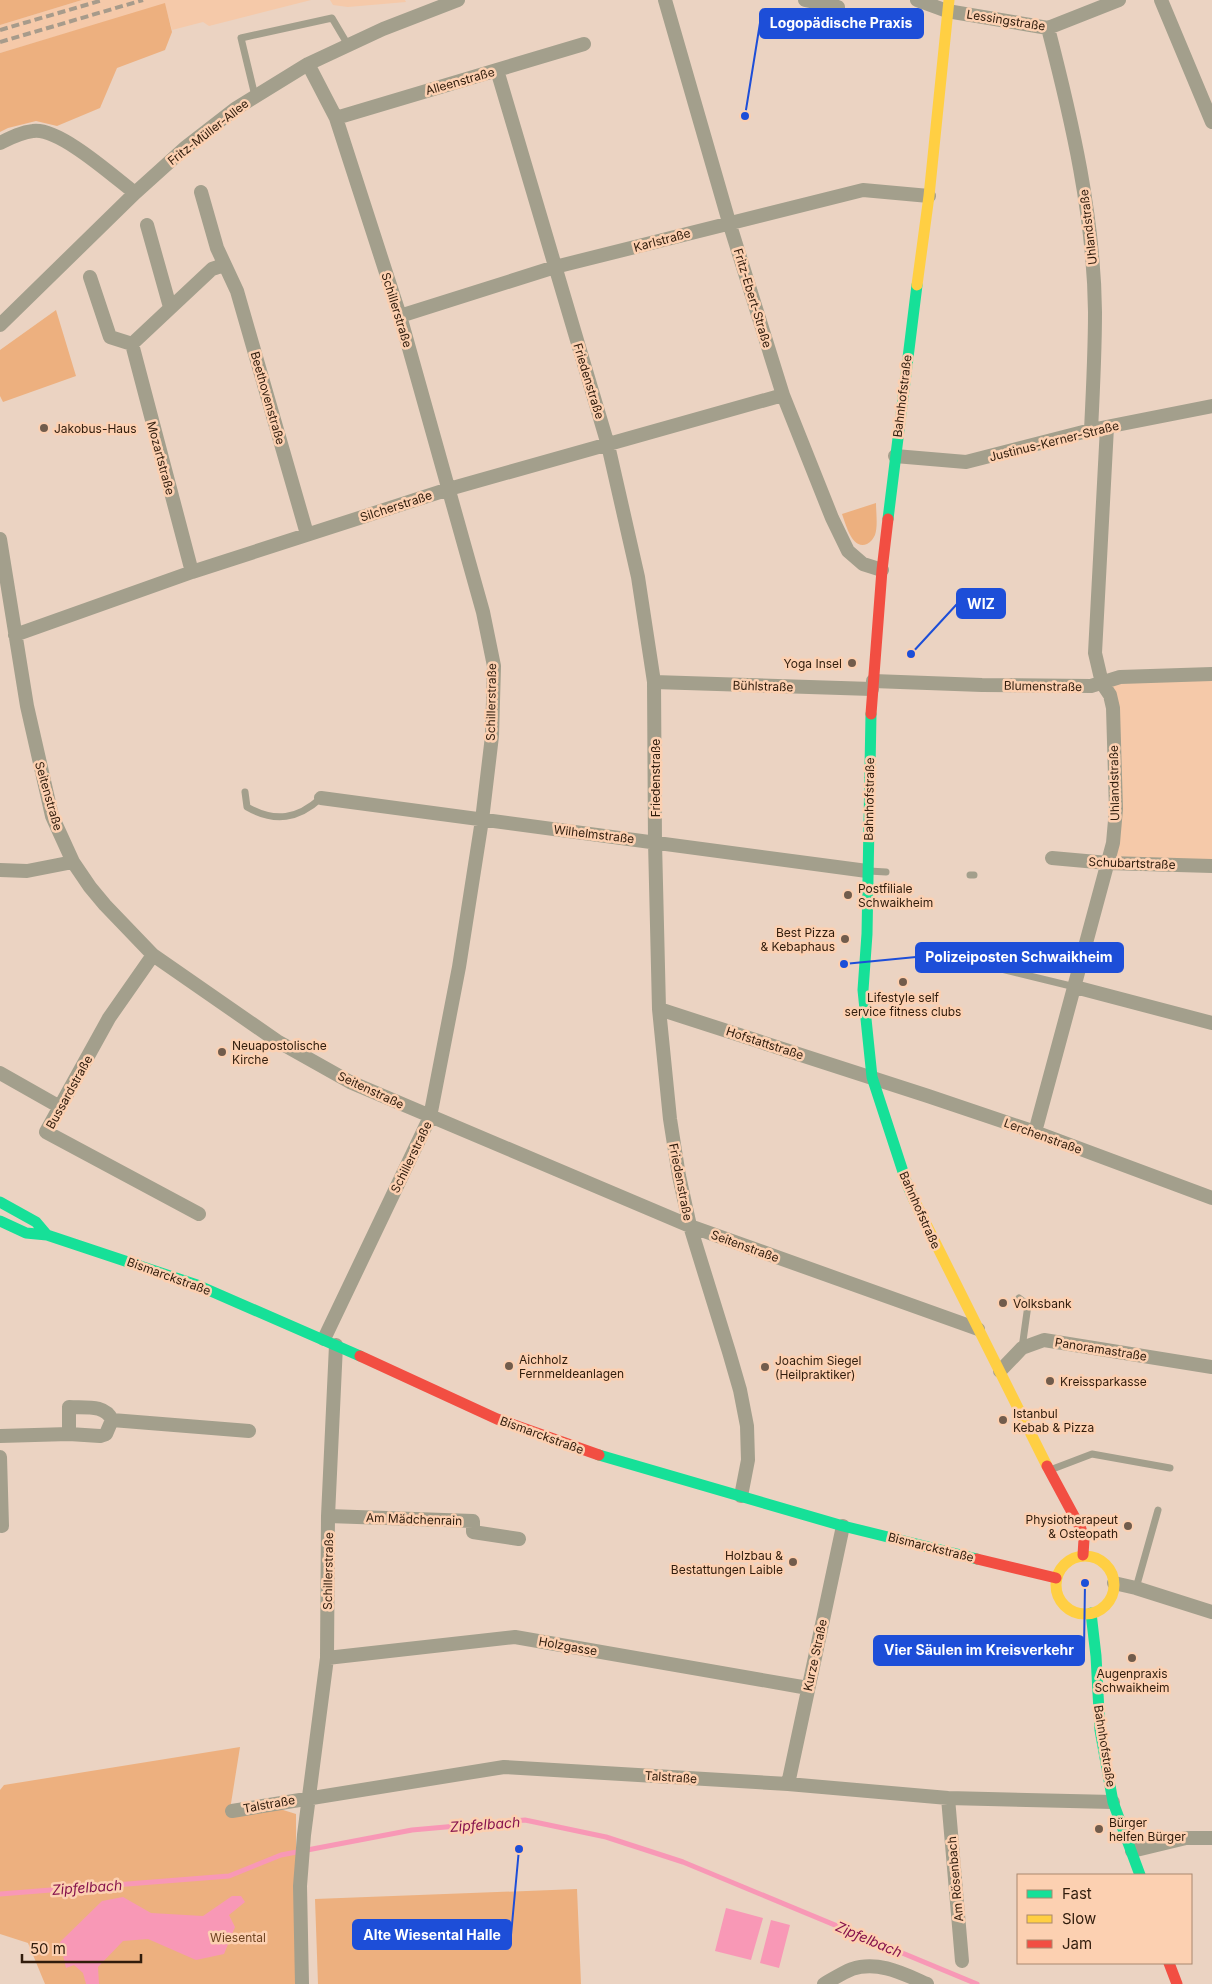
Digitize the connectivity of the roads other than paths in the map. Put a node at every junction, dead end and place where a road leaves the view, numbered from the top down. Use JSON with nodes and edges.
{"nodes":[{"id":1,"x":665,"y":0,"type":"edge"},
{"id":2,"x":805,"y":0,"type":"edge"},
{"id":3,"x":916,"y":0,"type":"edge"},
{"id":4,"x":1119,"y":0,"type":"edge"},
{"id":5,"x":1161,"y":0,"type":"edge"},
{"id":6,"x":454,"y":1,"type":"edge"},
{"id":7,"x":948,"y":5,"type":"edge"},
{"id":8,"x":838,"y":7,"type":"dead end"},
{"id":9,"x":1048,"y":28,"type":"junction"},
{"id":10,"x":584,"y":44,"type":"dead end"},
{"id":11,"x":348,"y":45,"type":"junction"},
{"id":12,"x":308,"y":64,"type":"junction"},
{"id":13,"x":497,"y":70,"type":"junction"},
{"id":14,"x":255,"y":96,"type":"junction"},
{"id":15,"x":336,"y":118,"type":"junction"},
{"id":16,"x":1212,"y":122,"type":"edge"},
{"id":17,"x":0,"y":143,"type":"edge"},
{"id":18,"x":201,"y":192,"type":"dead end"},
{"id":19,"x":135,"y":193,"type":"junction"},
{"id":20,"x":929,"y":196,"type":"junction"},
{"id":21,"x":729,"y":222,"type":"junction"},
{"id":22,"x":147,"y":225,"type":"dead end"},
{"id":23,"x":224,"y":265,"type":"junction"},
{"id":24,"x":555,"y":267,"type":"junction"},
{"id":25,"x":90,"y":277,"type":"dead end"},
{"id":26,"x":170,"y":307,"type":"junction"},
{"id":27,"x":400,"y":316,"type":"junction"},
{"id":28,"x":0,"y":325,"type":"edge"},
{"id":29,"x":132,"y":344,"type":"junction"},
{"id":30,"x":783,"y":395,"type":"junction"},
{"id":31,"x":1212,"y":406,"type":"edge"},
{"id":32,"x":1106,"y":427,"type":"junction"},
{"id":33,"x":1091,"y":430,"type":"junction"},
{"id":34,"x":608,"y":445,"type":"junction"},
{"id":35,"x":895,"y":456,"type":"junction"},
{"id":36,"x":449,"y":489,"type":"junction"},
{"id":37,"x":307,"y":534,"type":"junction"},
{"id":38,"x":0,"y":539,"type":"edge"},
{"id":39,"x":882,"y":570,"type":"junction"},
{"id":40,"x":192,"y":572,"type":"junction"},
{"id":41,"x":15,"y":635,"type":"junction"},
{"id":42,"x":1212,"y":674,"type":"edge"},
{"id":43,"x":654,"y":682,"type":"junction"},
{"id":44,"x":1102,"y":683,"type":"junction"},
{"id":45,"x":872,"y":685,"type":"junction"},
{"id":46,"x":245,"y":792,"type":"dead end"},
{"id":47,"x":321,"y":798,"type":"joint"},
{"id":48,"x":482,"y":820,"type":"junction"},
{"id":49,"x":655,"y":842,"type":"junction"},
{"id":50,"x":1052,"y":858,"type":"dead end"},
{"id":51,"x":73,"y":862,"type":"junction"},
{"id":52,"x":1108,"y":863,"type":"junction"},
{"id":53,"x":1212,"y":866,"type":"edge"},
{"id":54,"x":0,"y":870,"type":"edge"},
{"id":55,"x":867,"y":871,"type":"junction"},
{"id":56,"x":886,"y":872,"type":"dead end"},
{"id":57,"x":153,"y":955,"type":"junction"},
{"id":58,"x":977,"y":963,"type":"dead end"},
{"id":59,"x":1075,"y":987,"type":"junction"},
{"id":60,"x":659,"y":1008,"type":"junction"},
{"id":61,"x":1212,"y":1023,"type":"edge"},
{"id":62,"x":0,"y":1073,"type":"edge"},
{"id":63,"x":872,"y":1077,"type":"junction"},
{"id":64,"x":60,"y":1107,"type":"junction"},
{"id":65,"x":430,"y":1116,"type":"junction"},
{"id":66,"x":1035,"y":1132,"type":"junction"},
{"id":67,"x":1212,"y":1198,"type":"edge"},
{"id":68,"x":0,"y":1202,"type":"edge"},
{"id":69,"x":199,"y":1214,"type":"dead end"},
{"id":70,"x":0,"y":1221,"type":"edge"},
{"id":71,"x":690,"y":1226,"type":"junction"},
{"id":72,"x":47,"y":1234,"type":"junction"},
{"id":73,"x":1019,"y":1298,"type":"dead end"},
{"id":74,"x":978,"y":1328,"type":"junction"},
{"id":75,"x":330,"y":1342,"type":"junction"},
{"id":76,"x":1022,"y":1348,"type":"junction"},
{"id":77,"x":1212,"y":1367,"type":"edge"},
{"id":78,"x":1000,"y":1371,"type":"junction"},
{"id":79,"x":112,"y":1420,"type":"junction"},
{"id":80,"x":249,"y":1431,"type":"dead end"},
{"id":81,"x":69,"y":1434,"type":"junction"},
{"id":82,"x":0,"y":1436,"type":"edge"},
{"id":83,"x":0,"y":1457,"type":"edge"},
{"id":84,"x":1170,"y":1468,"type":"dead end"},
{"id":85,"x":1049,"y":1470,"type":"junction"},
{"id":86,"x":742,"y":1496,"type":"junction"},
{"id":87,"x":1158,"y":1510,"type":"dead end"},
{"id":88,"x":328,"y":1516,"type":"junction"},
{"id":89,"x":2,"y":1526,"type":"dead end"},
{"id":90,"x":843,"y":1526,"type":"junction"},
{"id":91,"x":519,"y":1539,"type":"dead end"},
{"id":92,"x":1084,"y":1555,"type":"junction"},
{"id":93,"x":1056,"y":1578,"type":"junction"},
{"id":94,"x":1114,"y":1583,"type":"junction"},
{"id":95,"x":1136,"y":1588,"type":"junction"},
{"id":96,"x":1212,"y":1612,"type":"edge"},
{"id":97,"x":1091,"y":1613,"type":"junction"},
{"id":98,"x":327,"y":1658,"type":"junction"},
{"id":99,"x":808,"y":1688,"type":"junction"},
{"id":100,"x":788,"y":1784,"type":"junction"},
{"id":101,"x":310,"y":1797,"type":"junction"},
{"id":102,"x":948,"y":1798,"type":"junction"},
{"id":103,"x":1113,"y":1802,"type":"junction"},
{"id":104,"x":232,"y":1811,"type":"dead end"},
{"id":105,"x":1212,"y":1838,"type":"edge"},
{"id":106,"x":1132,"y":1851,"type":"junction"},
{"id":107,"x":1140,"y":1874,"type":"edge"},
{"id":108,"x":962,"y":1961,"type":"dead end"},
{"id":109,"x":1169,"y":1964,"type":"edge"},
{"id":110,"x":302,"y":1984,"type":"edge"},
{"id":111,"x":824,"y":1984,"type":"edge"},
{"id":112,"x":927,"y":1984,"type":"edge"},
{"id":113,"x":1177,"y":1984,"type":"edge"}],
"edges":[{"from":1,"to":21,"type":"street","name":"Fritz-Ebert-Straße"},
{"from":2,"to":8,"type":"street"},
{"from":3,"to":7,"type":"street"},
{"from":4,"to":9,"type":"street","name":"Lessingstraße"},
{"from":5,"to":16,"type":"street"},
{"from":6,"to":11,"type":"street","name":"Fritz-Müller-Allee"},
{"from":7,"to":9,"type":"street","name":"Lessingstraße"},
{"from":7,"to":20,"type":"street","name":"Bahnhofstraße"},
{"from":9,"to":33,"type":"street","name":"Uhlandstraße"},
{"from":10,"to":13,"type":"street","name":"Alleenstraße"},
{"from":11,"to":12,"type":"street","name":"Fritz-Müller-Allee"},
{"from":11,"to":14,"type":"lane"},
{"from":12,"to":14,"type":"street","name":"Fritz-Müller-Allee"},
{"from":12,"to":15,"type":"street","name":"Schillerstraße"},
{"from":13,"to":15,"type":"street","name":"Alleenstraße"},
{"from":13,"to":24,"type":"street","name":"Friedenstraße"},
{"from":14,"to":19,"type":"street","name":"Fritz-Müller-Allee"},
{"from":15,"to":27,"type":"street","name":"Schillerstraße"},
{"from":17,"to":19,"type":"street"},
{"from":18,"to":23,"type":"street"},
{"from":19,"to":28,"type":"street","name":"Fritz-Müller-Allee"},
{"from":20,"to":21,"type":"street","name":"Karlstraße"},
{"from":20,"to":35,"type":"street","name":"Bahnhofstraße"},
{"from":21,"to":24,"type":"street","name":"Karlstraße"},
{"from":21,"to":30,"type":"street","name":"Fritz-Ebert-Straße"},
{"from":22,"to":26,"type":"street"},
{"from":23,"to":26,"type":"street"},
{"from":23,"to":37,"type":"street","name":"Beethovenstraße"},
{"from":24,"to":27,"type":"street","name":"Karlstraße"},
{"from":24,"to":34,"type":"street","name":"Friedenstraße"},
{"from":25,"to":29,"type":"street"},
{"from":26,"to":29,"type":"street"},
{"from":27,"to":36,"type":"street","name":"Schillerstraße"},
{"from":29,"to":40,"type":"street","name":"Mozartstraße"},
{"from":30,"to":34,"type":"street","name":"Silcherstraße"},
{"from":30,"to":39,"type":"street","name":"Fritz-Ebert-Straße"},
{"from":31,"to":32,"type":"street","name":"Justinus-Kerner-Straße"},
{"from":32,"to":33,"type":"street","name":"Justinus-Kerner-Straße"},
{"from":32,"to":44,"type":"street","name":"Uhlandstraße"},
{"from":33,"to":35,"type":"street","name":"Justinus-Kerner-Straße"},
{"from":34,"to":36,"type":"street","name":"Silcherstraße"},
{"from":34,"to":43,"type":"street","name":"Friedenstraße"},
{"from":35,"to":39,"type":"street","name":"Bahnhofstraße"},
{"from":36,"to":37,"type":"street","name":"Silcherstraße"},
{"from":36,"to":48,"type":"street","name":"Schillerstraße"},
{"from":37,"to":40,"type":"street","name":"Silcherstraße"},
{"from":38,"to":41,"type":"street","name":"Seitenstraße"},
{"from":39,"to":45,"type":"street","name":"Bahnhofstraße"},
{"from":40,"to":41,"type":"street","name":"Silcherstraße"},
{"from":41,"to":51,"type":"street","name":"Seitenstraße"},
{"from":42,"to":44,"type":"street","name":"Blumenstraße"},
{"from":43,"to":45,"type":"street","name":"Bühlstraße"},
{"from":43,"to":49,"type":"street","name":"Friedenstraße"},
{"from":44,"to":45,"type":"street","name":"Blumenstraße"},
{"from":44,"to":52,"type":"street","name":"Uhlandstraße"},
{"from":45,"to":55,"type":"street","name":"Bahnhofstraße"},
{"from":46,"to":47,"type":"lane"},
{"from":47,"to":48,"type":"street","name":"Wilhelmstraße"},
{"from":48,"to":49,"type":"street","name":"Wilhelmstraße"},
{"from":48,"to":65,"type":"street","name":"Schillerstraße"},
{"from":49,"to":55,"type":"street","name":"Wilhelmstraße"},
{"from":49,"to":60,"type":"street","name":"Friedenstraße"},
{"from":50,"to":52,"type":"street","name":"Schubartstraße"},
{"from":51,"to":54,"type":"street"},
{"from":51,"to":57,"type":"street","name":"Seitenstraße"},
{"from":52,"to":53,"type":"street","name":"Schubartstraße"},
{"from":52,"to":59,"type":"street","name":"Uhlandstraße"},
{"from":55,"to":56,"type":"lane"},
{"from":55,"to":63,"type":"street","name":"Bahnhofstraße"},
{"from":57,"to":64,"type":"street","name":"Bussardstraße"},
{"from":57,"to":65,"type":"street","name":"Seitenstraße"},
{"from":58,"to":59,"type":"lane"},
{"from":59,"to":61,"type":"street"},
{"from":59,"to":66,"type":"street","name":"Uhlandstraße"},
{"from":60,"to":63,"type":"street","name":"Hofstattstraße"},
{"from":60,"to":71,"type":"street","name":"Friedenstraße"},
{"from":62,"to":64,"type":"street"},
{"from":63,"to":66,"type":"street","name":"Lerchenstraße"},
{"from":63,"to":74,"type":"street","name":"Bahnhofstraße"},
{"from":64,"to":69,"type":"street","name":"Bussardstraße"},
{"from":65,"to":71,"type":"street","name":"Seitenstraße"},
{"from":65,"to":75,"type":"street","name":"Schillerstraße"},
{"from":66,"to":67,"type":"street","name":"Lerchenstraße"},
{"from":68,"to":72,"type":"street","name":"Bismarckstraße"},
{"from":70,"to":72,"type":"street","name":"Bismarckstraße"},
{"from":71,"to":74,"type":"street","name":"Seitenstraße"},
{"from":71,"to":86,"type":"street","name":"Friedenstraße"},
{"from":72,"to":75,"type":"street","name":"Bismarckstraße"},
{"from":73,"to":76,"type":"lane"},
{"from":74,"to":78,"type":"street","name":"Bahnhofstraße"},
{"from":75,"to":86,"type":"street","name":"Bismarckstraße"},
{"from":75,"to":88,"type":"street","name":"Schillerstraße"},
{"from":76,"to":77,"type":"street","name":"Panoramastraße"},
{"from":76,"to":78,"type":"street","name":"Panoramastraße"},
{"from":78,"to":85,"type":"street","name":"Bahnhofstraße"},
{"from":79,"to":80,"type":"street"},
{"from":79,"to":81,"type":"street"},
{"from":79,"to":81,"type":"street"},
{"from":81,"to":82,"type":"street"},
{"from":83,"to":89,"type":"street"},
{"from":84,"to":85,"type":"lane"},
{"from":85,"to":92,"type":"street","name":"Bahnhofstraße"},
{"from":86,"to":90,"type":"street","name":"Bismarckstraße"},
{"from":87,"to":95,"type":"lane"},
{"from":88,"to":91,"type":"street","name":"Am Mädchenrain"},
{"from":88,"to":98,"type":"street","name":"Schillerstraße"},
{"from":90,"to":93,"type":"street","name":"Bismarckstraße"},
{"from":90,"to":99,"type":"street","name":"Kurze Straße"},
{"from":92,"to":93,"type":"street"},
{"from":92,"to":94,"type":"street"},
{"from":93,"to":97,"type":"street"},
{"from":94,"to":95,"type":"street"},
{"from":94,"to":97,"type":"street"},
{"from":95,"to":96,"type":"street"},
{"from":97,"to":103,"type":"street","name":"Bahnhofstraße"},
{"from":98,"to":99,"type":"street","name":"Holzgasse"},
{"from":98,"to":101,"type":"street","name":"Schillerstraße"},
{"from":99,"to":100,"type":"street","name":"Kurze Straße"},
{"from":100,"to":101,"type":"street","name":"Talstraße"},
{"from":100,"to":102,"type":"street","name":"Talstraße"},
{"from":101,"to":104,"type":"street","name":"Talstraße"},
{"from":101,"to":110,"type":"street","name":"Schillerstraße"},
{"from":102,"to":103,"type":"street","name":"Talstraße"},
{"from":102,"to":108,"type":"street","name":"Am Rösenbach"},
{"from":103,"to":106,"type":"street","name":"Bahnhofstraße"},
{"from":105,"to":106,"type":"street"},
{"from":106,"to":107,"type":"street","name":"Bahnhofstraße"},
{"from":109,"to":113,"type":"street"},
{"from":111,"to":112,"type":"street"}]}
